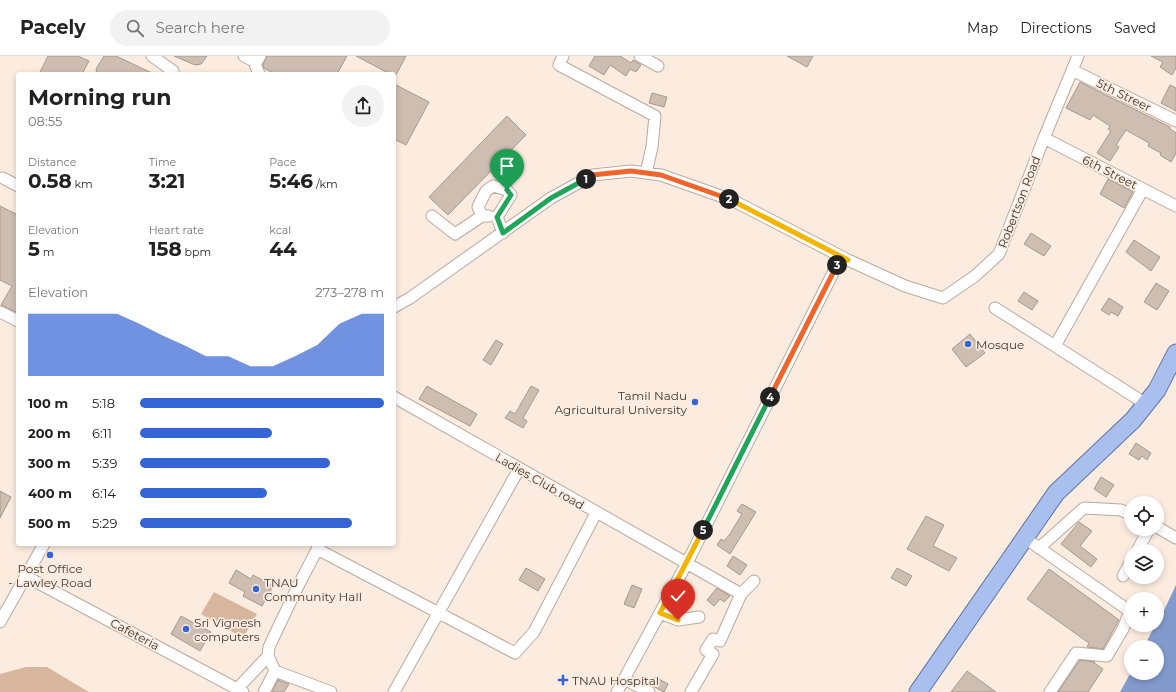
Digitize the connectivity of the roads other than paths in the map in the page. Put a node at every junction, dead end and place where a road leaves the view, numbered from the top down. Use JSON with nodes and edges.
{"nodes":[{"id":1,"x":244,"y":56,"type":"edge"},
{"id":2,"x":563,"y":56,"type":"edge"},
{"id":3,"x":640,"y":56,"type":"edge"},
{"id":4,"x":1078,"y":56,"type":"edge"},
{"id":5,"x":156,"y":57,"type":"edge"},
{"id":6,"x":258,"y":59,"type":"edge"},
{"id":7,"x":658,"y":66,"type":"dead end"},
{"id":8,"x":1072,"y":70,"type":"junction"},
{"id":9,"x":173,"y":72,"type":"edge"},
{"id":10,"x":260,"y":72,"type":"edge"},
{"id":11,"x":1176,"y":120,"type":"edge"},
{"id":12,"x":1044,"y":138,"type":"junction"},
{"id":13,"x":646,"y":173,"type":"junction"},
{"id":14,"x":1,"y":179,"type":"edge"},
{"id":15,"x":16,"y":185,"type":"edge"},
{"id":16,"x":1143,"y":189,"type":"junction"},
{"id":17,"x":1176,"y":206,"type":"edge"},
{"id":18,"x":432,"y":216,"type":"dead end"},
{"id":19,"x":482,"y":216,"type":"junction"},
{"id":20,"x":497,"y":217,"type":"junction"},
{"id":21,"x":503,"y":233,"type":"junction"},
{"id":22,"x":848,"y":260,"type":"junction"},
{"id":23,"x":396,"y":306,"type":"edge"},
{"id":24,"x":995,"y":308,"type":"dead end"},
{"id":25,"x":0,"y":312,"type":"edge"},
{"id":26,"x":16,"y":320,"type":"edge"},
{"id":27,"x":1055,"y":346,"type":"junction"},
{"id":28,"x":1175,"y":356,"type":"edge"},
{"id":29,"x":396,"y":401,"type":"edge"},
{"id":30,"x":1146,"y":404,"type":"junction"},
{"id":31,"x":519,"y":469,"type":"junction"},
{"id":32,"x":1124,"y":512,"type":"edge"},
{"id":33,"x":596,"y":513,"type":"junction"},
{"id":34,"x":1164,"y":531,"type":"edge"},
{"id":35,"x":1176,"y":538,"type":"edge"},
{"id":36,"x":1032,"y":543,"type":"junction"},
{"id":37,"x":43,"y":546,"type":"edge"},
{"id":38,"x":318,"y":547,"type":"edge"},
{"id":39,"x":687,"y":563,"type":"junction"},
{"id":40,"x":25,"y":576,"type":"junction"},
{"id":41,"x":754,"y":581,"type":"dead end"},
{"id":42,"x":742,"y":594,"type":"junction"},
{"id":43,"x":1124,"y":608,"type":"edge"},
{"id":44,"x":438,"y":613,"type":"junction"},
{"id":45,"x":660,"y":613,"type":"junction"},
{"id":46,"x":700,"y":617,"type":"dead end"},
{"id":47,"x":0,"y":622,"type":"edge"},
{"id":48,"x":1124,"y":627,"type":"edge"},
{"id":49,"x":268,"y":656,"type":"junction"},
{"id":50,"x":276,"y":671,"type":"junction"},
{"id":51,"x":624,"y":679,"type":"junction"},
{"id":52,"x":241,"y":690,"type":"edge"},
{"id":53,"x":264,"y":692,"type":"edge"},
{"id":54,"x":331,"y":692,"type":"edge"},
{"id":55,"x":394,"y":692,"type":"edge"},
{"id":56,"x":617,"y":692,"type":"edge"},
{"id":57,"x":649,"y":692,"type":"edge"},
{"id":58,"x":691,"y":692,"type":"edge"},
{"id":59,"x":918,"y":692,"type":"edge"},
{"id":60,"x":1050,"y":692,"type":"edge"}],
"edges":[{"from":1,"to":6,"type":"street"},
{"from":2,"to":13,"type":"street"},
{"from":3,"to":7,"type":"street"},
{"from":4,"to":8,"type":"street","name":"Robertson Road"},
{"from":5,"to":9,"type":"street"},
{"from":6,"to":10,"type":"street"},
{"from":8,"to":11,"type":"street","name":"5th Streer"},
{"from":8,"to":12,"type":"street","name":"Robertson Road"},
{"from":12,"to":16,"type":"street","name":"6th Street"},
{"from":12,"to":22,"type":"street","name":"Robertson Road"},
{"from":13,"to":21,"type":"street"},
{"from":13,"to":22,"type":"street"},
{"from":14,"to":15,"type":"street"},
{"from":16,"to":17,"type":"street","name":"6th Street"},
{"from":16,"to":27,"type":"street"},
{"from":18,"to":19,"type":"street"},
{"from":19,"to":20,"type":"street"},
{"from":19,"to":20,"type":"street"},
{"from":20,"to":21,"type":"street"},
{"from":21,"to":23,"type":"street"},
{"from":22,"to":39,"type":"street"},
{"from":24,"to":27,"type":"street"},
{"from":25,"to":26,"type":"street"},
{"from":27,"to":30,"type":"street"},
{"from":28,"to":30,"type":"main road"},
{"from":29,"to":31,"type":"street","name":"Ladies Club road"},
{"from":30,"to":36,"type":"main road"},
{"from":31,"to":33,"type":"street","name":"Ladies Club road"},
{"from":31,"to":44,"type":"street"},
{"from":32,"to":36,"type":"street"},
{"from":33,"to":39,"type":"street","name":"Ladies Club road"},
{"from":33,"to":44,"type":"street"},
{"from":34,"to":35,"type":"street"},
{"from":36,"to":43,"type":"street"},
{"from":36,"to":59,"type":"main road"},
{"from":37,"to":40,"type":"street"},
{"from":38,"to":44,"type":"street"},
{"from":38,"to":49,"type":"street"},
{"from":39,"to":42,"type":"street","name":"Ladies Club road"},
{"from":39,"to":45,"type":"street"},
{"from":40,"to":47,"type":"street"},
{"from":40,"to":52,"type":"street","name":"Cafeteria"},
{"from":41,"to":42,"type":"street"},
{"from":42,"to":58,"type":"street"},
{"from":44,"to":55,"type":"street"},
{"from":45,"to":46,"type":"street"},
{"from":45,"to":51,"type":"street"},
{"from":48,"to":60,"type":"street"},
{"from":49,"to":50,"type":"street"},
{"from":49,"to":52,"type":"street"},
{"from":50,"to":53,"type":"street"},
{"from":50,"to":54,"type":"street"},
{"from":51,"to":56,"type":"street"},
{"from":51,"to":57,"type":"street"}]}
